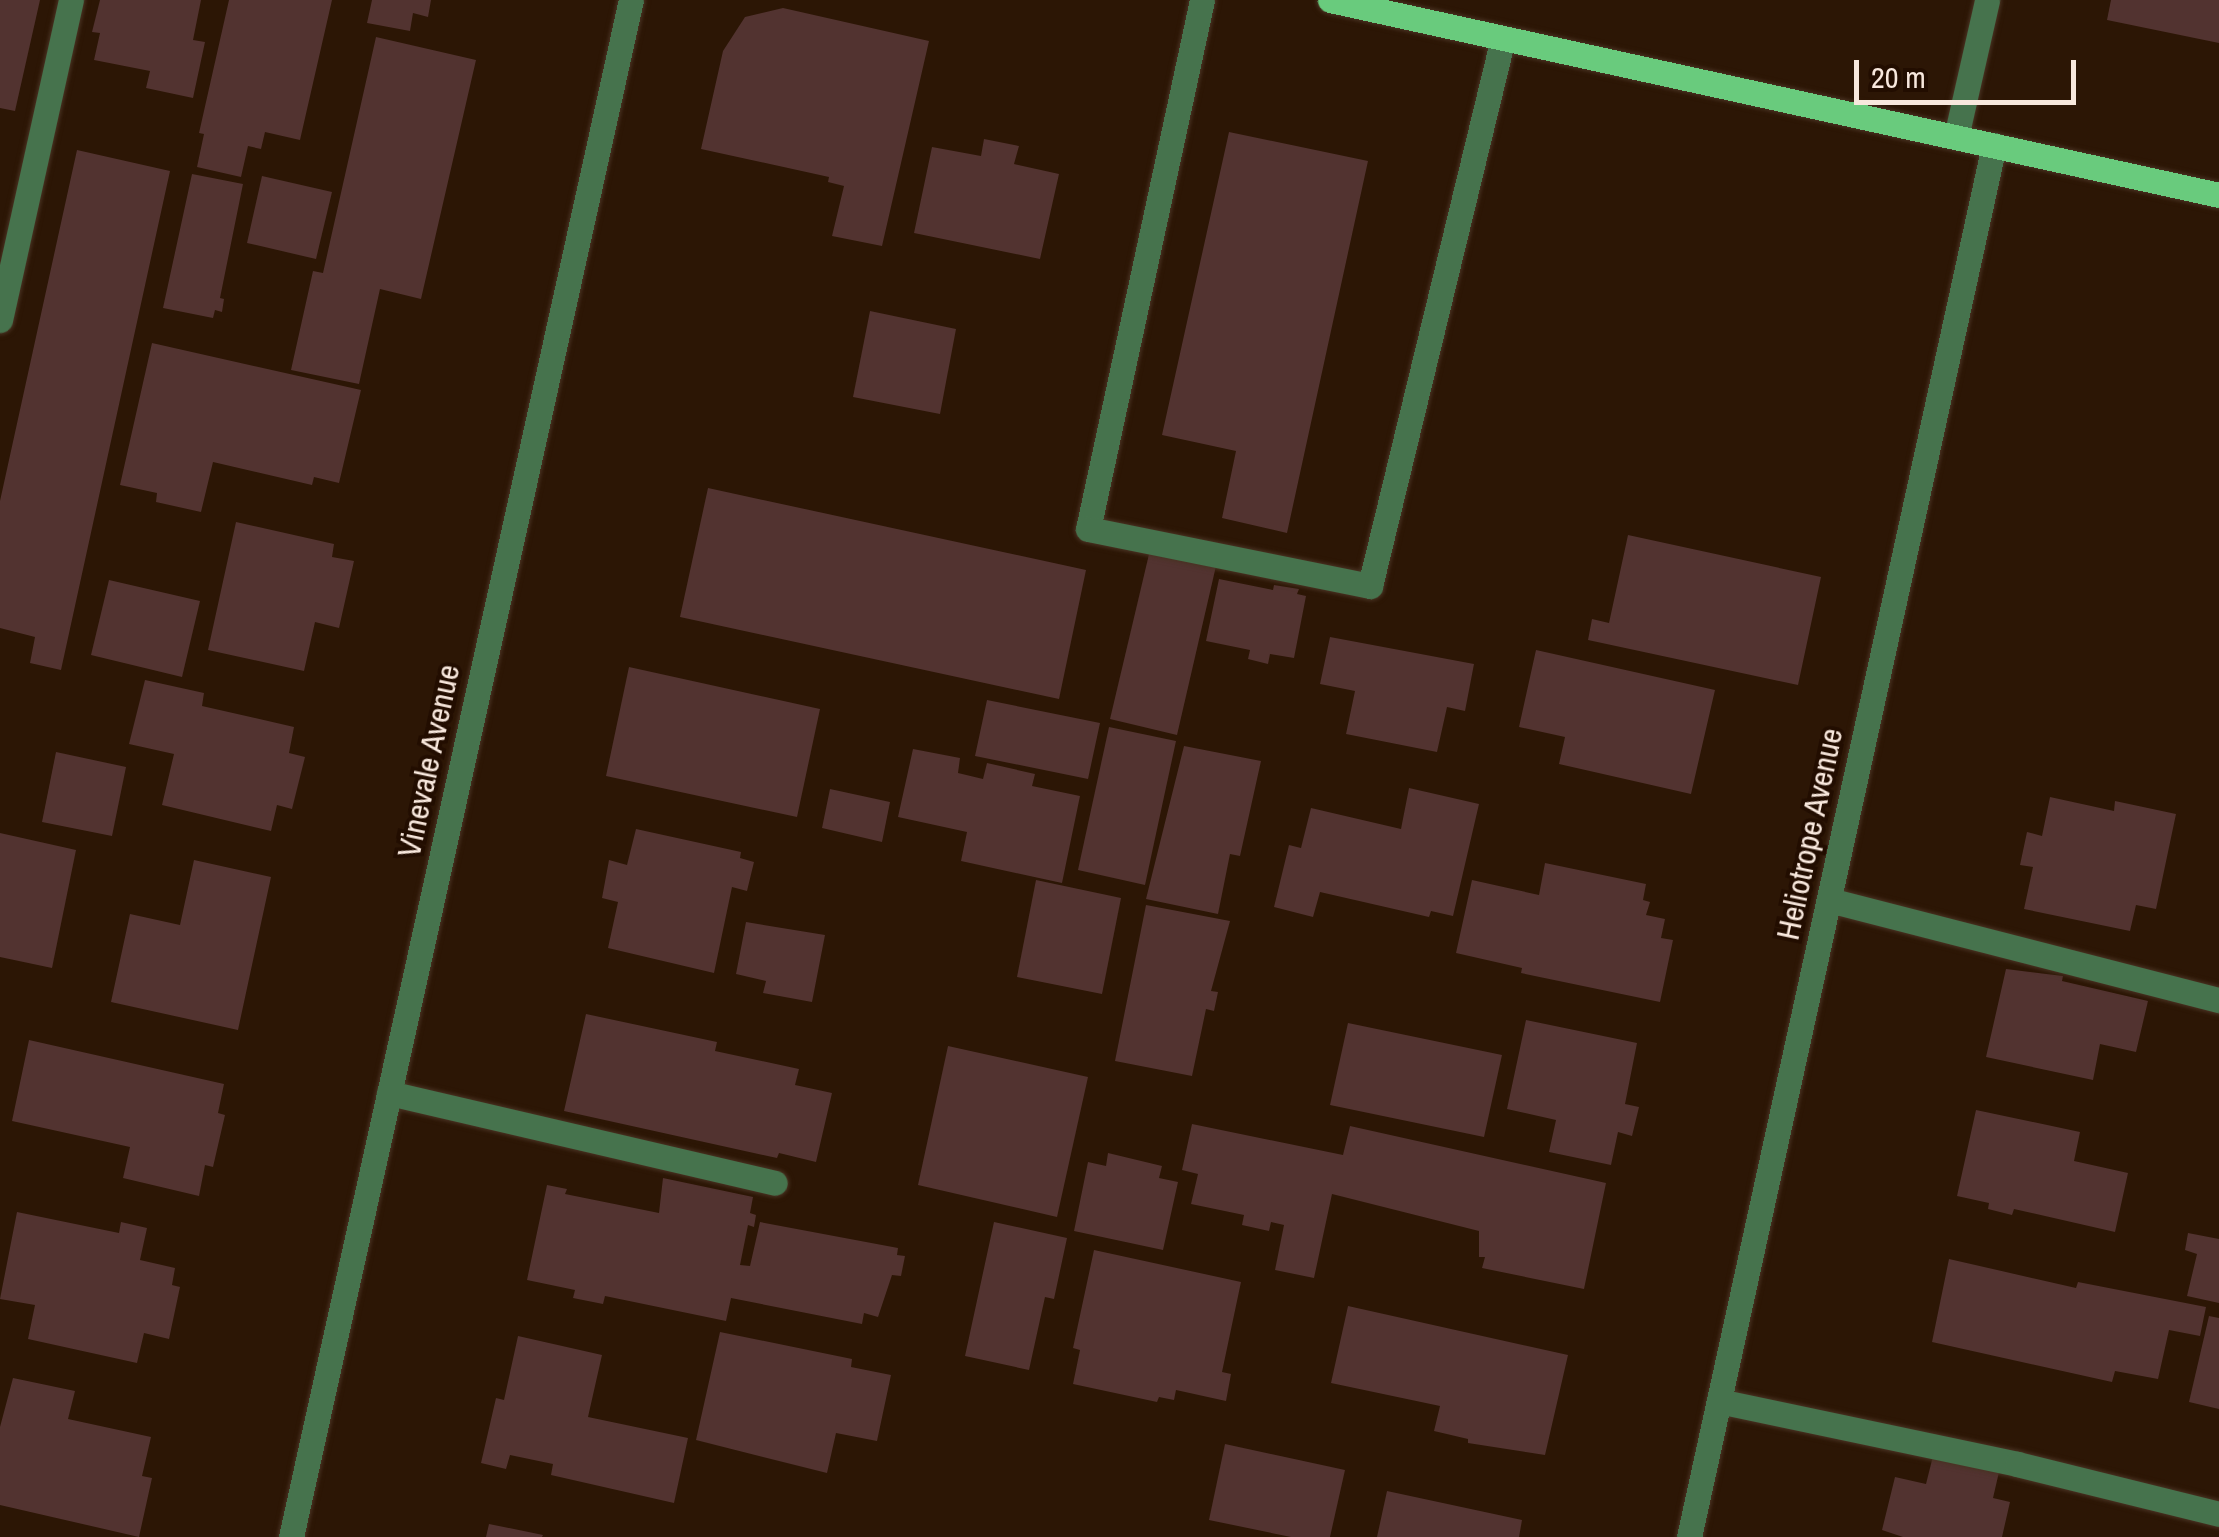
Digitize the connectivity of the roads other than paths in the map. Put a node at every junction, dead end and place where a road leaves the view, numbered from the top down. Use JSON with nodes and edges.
{"nodes":[{"id":1,"x":71,"y":0,"type":"edge"},
{"id":2,"x":631,"y":0,"type":"edge"},
{"id":3,"x":1202,"y":0,"type":"edge"},
{"id":4,"x":1332,"y":0,"type":"edge"},
{"id":5,"x":1987,"y":0,"type":"edge"},
{"id":6,"x":1503,"y":38,"type":"junction"},
{"id":7,"x":1956,"y":137,"type":"junction"},
{"id":8,"x":1994,"y":145,"type":"junction"},
{"id":9,"x":2219,"y":195,"type":"edge"},
{"id":10,"x":0,"y":320,"type":"edge"},
{"id":11,"x":1829,"y":900,"type":"junction"},
{"id":12,"x":2219,"y":1000,"type":"edge"},
{"id":13,"x":389,"y":1093,"type":"junction"},
{"id":14,"x":775,"y":1183,"type":"dead end"},
{"id":15,"x":1719,"y":1400,"type":"junction"},
{"id":16,"x":2219,"y":1514,"type":"edge"},
{"id":17,"x":292,"y":1537,"type":"edge"},
{"id":18,"x":1689,"y":1537,"type":"edge"}],
"edges":[{"from":1,"to":10,"type":"street"},
{"from":2,"to":13,"type":"street","name":"Vinevale Avenue"},
{"from":3,"to":6,"type":"street"},
{"from":4,"to":6,"type":"main road"},
{"from":5,"to":7,"type":"street"},
{"from":6,"to":7,"type":"main road"},
{"from":7,"to":8,"type":"main road"},
{"from":8,"to":9,"type":"main road"},
{"from":8,"to":11,"type":"street","name":"Heliotrope Avenue"},
{"from":11,"to":12,"type":"street"},
{"from":11,"to":15,"type":"street","name":"Heliotrope Avenue"},
{"from":13,"to":14,"type":"street"},
{"from":13,"to":17,"type":"street","name":"Vinevale Avenue"},
{"from":15,"to":16,"type":"street"},
{"from":15,"to":18,"type":"street","name":"Heliotrope Avenue"}]}
